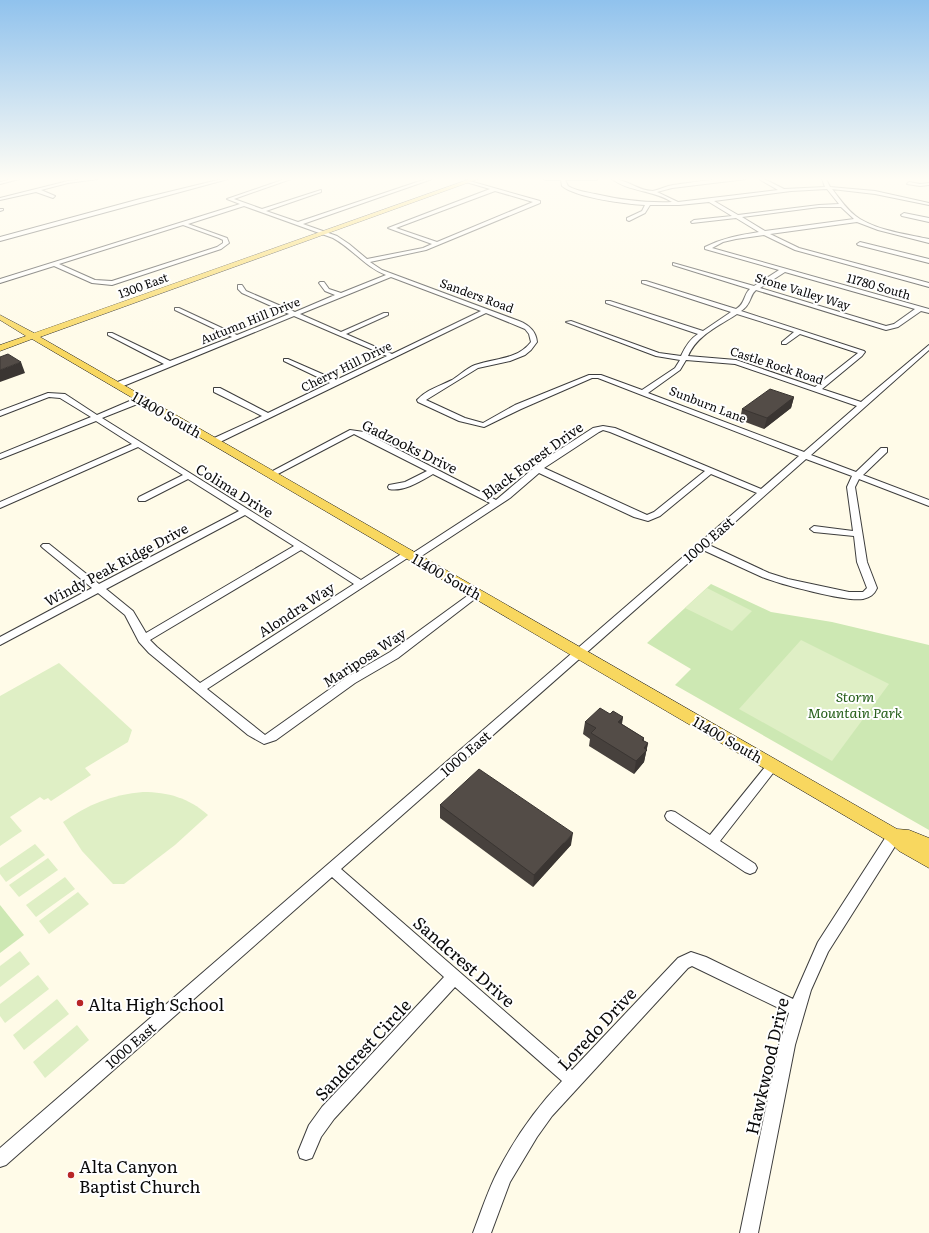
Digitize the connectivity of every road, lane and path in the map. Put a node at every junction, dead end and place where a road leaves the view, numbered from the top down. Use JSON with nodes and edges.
{"nodes":[{"id":1,"x":143,"y":237,"type":"edge"},
{"id":2,"x":220,"y":237,"type":"edge"},
{"id":3,"x":315,"y":237,"type":"edge"},
{"id":4,"x":332,"y":237,"type":"edge"},
{"id":5,"x":416,"y":237,"type":"edge"},
{"id":6,"x":456,"y":237,"type":"edge"},
{"id":7,"x":740,"y":237,"type":"edge"},
{"id":8,"x":771,"y":237,"type":"edge"},
{"id":9,"x":914,"y":237,"type":"edge"},
{"id":10,"x":929,"y":240,"type":"edge"},
{"id":11,"x":438,"y":244,"type":"junction"},
{"id":12,"x":860,"y":244,"type":"dead end"},
{"id":13,"x":365,"y":261,"type":"junction"},
{"id":14,"x":929,"y":261,"type":"edge"},
{"id":15,"x":54,"y":264,"type":"junction"},
{"id":16,"x":675,"y":264,"type":"dead end"},
{"id":17,"x":784,"y":270,"type":"junction"},
{"id":18,"x":390,"y":275,"type":"junction"},
{"id":19,"x":929,"y":278,"type":"edge"},
{"id":20,"x":0,"y":281,"type":"edge"},
{"id":21,"x":644,"y":282,"type":"dead end"},
{"id":22,"x":322,"y":283,"type":"dead end"},
{"id":23,"x":922,"y":283,"type":"junction"},
{"id":24,"x":929,"y":285,"type":"edge"},
{"id":25,"x":240,"y":286,"type":"dead end"},
{"id":26,"x":755,"y":288,"type":"junction"},
{"id":27,"x":341,"y":295,"type":"junction"},
{"id":28,"x":608,"y":302,"type":"dead end"},
{"id":29,"x":177,"y":309,"type":"dead end"},
{"id":30,"x":919,"y":309,"type":"junction"},
{"id":31,"x":486,"y":311,"type":"junction"},
{"id":32,"x":929,"y":311,"type":"edge"},
{"id":33,"x":737,"y":312,"type":"junction"},
{"id":34,"x":295,"y":314,"type":"junction"},
{"id":35,"x":386,"y":314,"type":"dead end"},
{"id":36,"x":0,"y":317,"type":"edge"},
{"id":37,"x":569,"y":322,"type":"dead end"},
{"id":38,"x":800,"y":331,"type":"junction"},
{"id":39,"x":703,"y":333,"type":"junction"},
{"id":40,"x":110,"y":334,"type":"dead end"},
{"id":41,"x":341,"y":334,"type":"junction"},
{"id":42,"x":34,"y":337,"type":"junction"},
{"id":43,"x":237,"y":337,"type":"junction"},
{"id":44,"x":784,"y":343,"type":"dead end"},
{"id":45,"x":929,"y":347,"type":"edge"},
{"id":46,"x":0,"y":348,"type":"edge"},
{"id":47,"x":392,"y":356,"type":"junction"},
{"id":48,"x":684,"y":358,"type":"junction"},
{"id":49,"x":286,"y":360,"type":"dead end"},
{"id":50,"x":170,"y":364,"type":"junction"},
{"id":51,"x":336,"y":383,"type":"junction"},
{"id":52,"x":118,"y":385,"type":"junction"},
{"id":53,"x":817,"y":389,"type":"junction"},
{"id":54,"x":217,"y":390,"type":"dead end"},
{"id":55,"x":643,"y":393,"type":"junction"},
{"id":56,"x":142,"y":399,"type":"junction"},
{"id":57,"x":862,"y":405,"type":"junction"},
{"id":58,"x":0,"y":414,"type":"edge"},
{"id":59,"x":268,"y":416,"type":"junction"},
{"id":60,"x":96,"y":418,"type":"junction"},
{"id":61,"x":480,"y":426,"type":"joint"},
{"id":62,"x":215,"y":441,"type":"junction"},
{"id":63,"x":138,"y":444,"type":"junction"},
{"id":64,"x":884,"y":450,"type":"dead end"},
{"id":65,"x":805,"y":455,"type":"junction"},
{"id":66,"x":0,"y":457,"type":"edge"},
{"id":67,"x":538,"y":469,"type":"junction"},
{"id":68,"x":711,"y":470,"type":"junction"},
{"id":69,"x":433,"y":471,"type":"junction"},
{"id":70,"x":271,"y":474,"type":"junction"},
{"id":71,"x":188,"y":476,"type":"junction"},
{"id":72,"x":858,"y":476,"type":"junction"},
{"id":73,"x":392,"y":487,"type":"dead end"},
{"id":74,"x":762,"y":492,"type":"junction"},
{"id":75,"x":142,"y":499,"type":"dead end"},
{"id":76,"x":496,"y":503,"type":"junction"},
{"id":77,"x":929,"y":503,"type":"edge"},
{"id":78,"x":0,"y":505,"type":"edge"},
{"id":79,"x":245,"y":511,"type":"junction"},
{"id":80,"x":814,"y":528,"type":"dead end"},
{"id":81,"x":858,"y":534,"type":"junction"},
{"id":82,"x":701,"y":545,"type":"junction"},
{"id":83,"x":46,"y":546,"type":"dead end"},
{"id":84,"x":301,"y":546,"type":"junction"},
{"id":85,"x":412,"y":555,"type":"junction"},
{"id":86,"x":361,"y":584,"type":"junction"},
{"id":87,"x":99,"y":589,"type":"junction"},
{"id":88,"x":478,"y":594,"type":"junction"},
{"id":89,"x":143,"y":639,"type":"junction"},
{"id":90,"x":0,"y":641,"type":"edge"},
{"id":91,"x":580,"y":653,"type":"junction"},
{"id":92,"x":199,"y":689,"type":"junction"},
{"id":93,"x":773,"y":765,"type":"junction"},
{"id":94,"x":670,"y":816,"type":"dead end"},
{"id":95,"x":894,"y":836,"type":"junction"},
{"id":96,"x":712,"y":843,"type":"junction"},
{"id":97,"x":929,"y":846,"type":"edge"},
{"id":98,"x":929,"y":861,"type":"edge"},
{"id":99,"x":750,"y":868,"type":"dead end"},
{"id":100,"x":332,"y":869,"type":"junction"},
{"id":101,"x":455,"y":976,"type":"junction"},
{"id":102,"x":797,"y":1009,"type":"junction"},
{"id":103,"x":573,"y":1081,"type":"junction"},
{"id":104,"x":306,"y":1152,"type":"dead end"},
{"id":105,"x":0,"y":1159,"type":"edge"},
{"id":106,"x":482,"y":1233,"type":"edge"},
{"id":107,"x":749,"y":1233,"type":"edge"}],
"edges":[{"from":1,"to":15,"type":"street"},
{"from":2,"to":15,"type":"street"},
{"from":3,"to":42,"type":"main road","name":"1300 East"},
{"from":4,"to":13,"type":"street","name":"Sanders Road"},
{"from":5,"to":11,"type":"street"},
{"from":6,"to":11,"type":"street"},
{"from":7,"to":17,"type":"street","name":"11780 South"},
{"from":8,"to":23,"type":"street"},
{"from":9,"to":10,"type":"street"},
{"from":11,"to":13,"type":"street"},
{"from":12,"to":14,"type":"street"},
{"from":13,"to":18,"type":"street","name":"Sanders Road"},
{"from":15,"to":20,"type":"street"},
{"from":16,"to":26,"type":"street","name":"Stone Valley Way"},
{"from":17,"to":26,"type":"street"},
{"from":17,"to":30,"type":"street","name":"11780 South"},
{"from":18,"to":27,"type":"street","name":"Autumn Hill Drive"},
{"from":18,"to":31,"type":"street","name":"Sanders Road"},
{"from":19,"to":23,"type":"street"},
{"from":21,"to":33,"type":"street"},
{"from":22,"to":27,"type":"street"},
{"from":23,"to":24,"type":"street"},
{"from":25,"to":34,"type":"street"},
{"from":26,"to":30,"type":"street","name":"Stone Valley Way"},
{"from":26,"to":33,"type":"street"},
{"from":27,"to":34,"type":"street","name":"Autumn Hill Drive"},
{"from":28,"to":39,"type":"street"},
{"from":29,"to":43,"type":"street"},
{"from":30,"to":32,"type":"street","name":"11780 South"},
{"from":31,"to":47,"type":"street","name":"Cherry Hill Drive"},
{"from":31,"to":61,"type":"street","name":"Sanders Road"},
{"from":33,"to":38,"type":"street"},
{"from":33,"to":39,"type":"street"},
{"from":34,"to":41,"type":"street"},
{"from":34,"to":43,"type":"street","name":"Autumn Hill Drive"},
{"from":35,"to":41,"type":"street"},
{"from":36,"to":42,"type":"main road","name":"11400 South"},
{"from":37,"to":48,"type":"street","name":"Castle Rock Road"},
{"from":38,"to":44,"type":"street"},
{"from":38,"to":53,"type":"street"},
{"from":39,"to":48,"type":"street"},
{"from":40,"to":50,"type":"street"},
{"from":41,"to":47,"type":"street"},
{"from":42,"to":46,"type":"main road","name":"1300 East"},
{"from":42,"to":52,"type":"main road","name":"11400 South"},
{"from":43,"to":50,"type":"street","name":"Autumn Hill Drive"},
{"from":45,"to":57,"type":"street","name":"1000 East"},
{"from":47,"to":51,"type":"street","name":"Cherry Hill Drive"},
{"from":48,"to":53,"type":"street","name":"Castle Rock Road"},
{"from":48,"to":55,"type":"street"},
{"from":49,"to":51,"type":"street"},
{"from":50,"to":52,"type":"street","name":"Autumn Hill Drive"},
{"from":51,"to":59,"type":"street","name":"Cherry Hill Drive"},
{"from":52,"to":56,"type":"main road","name":"11400 South"},
{"from":53,"to":57,"type":"street","name":"Castle Rock Road"},
{"from":54,"to":59,"type":"street"},
{"from":55,"to":61,"type":"street","name":"Sunburn Lane"},
{"from":55,"to":65,"type":"street","name":"Sunburn Lane"},
{"from":56,"to":60,"type":"street"},
{"from":56,"to":62,"type":"main road","name":"11400 South"},
{"from":57,"to":65,"type":"street","name":"1000 East"},
{"from":58,"to":60,"type":"street","name":"Colima Drive"},
{"from":59,"to":62,"type":"street","name":"Cherry Hill Drive"},
{"from":60,"to":63,"type":"street","name":"Colima Drive"},
{"from":60,"to":66,"type":"street"},
{"from":62,"to":70,"type":"main road","name":"11400 South"},
{"from":63,"to":71,"type":"street","name":"Colima Drive"},
{"from":63,"to":78,"type":"street"},
{"from":64,"to":72,"type":"street"},
{"from":65,"to":72,"type":"street","name":"Sunburn Lane"},
{"from":65,"to":74,"type":"street","name":"1000 East"},
{"from":67,"to":68,"type":"street","name":"Black Forest Drive"},
{"from":67,"to":68,"type":"street"},
{"from":67,"to":76,"type":"street","name":"Black Forest Drive"},
{"from":68,"to":74,"type":"street","name":"Black Forest Drive"},
{"from":69,"to":70,"type":"street","name":"Gadzooks Drive"},
{"from":69,"to":73,"type":"street"},
{"from":69,"to":76,"type":"street","name":"Gadzooks Drive"},
{"from":70,"to":85,"type":"main road","name":"11400 South"},
{"from":71,"to":75,"type":"street"},
{"from":71,"to":79,"type":"street","name":"Colima Drive"},
{"from":72,"to":77,"type":"street","name":"Sunburn Lane"},
{"from":72,"to":81,"type":"street"},
{"from":74,"to":82,"type":"street","name":"1000 East"},
{"from":76,"to":85,"type":"street","name":"Black Forest Drive"},
{"from":79,"to":84,"type":"street","name":"Colima Drive"},
{"from":79,"to":87,"type":"street","name":"Windy Peak Ridge Drive"},
{"from":80,"to":81,"type":"street"},
{"from":81,"to":82,"type":"street"},
{"from":82,"to":91,"type":"street","name":"1000 East"},
{"from":83,"to":87,"type":"street"},
{"from":84,"to":86,"type":"street","name":"Colima Drive"},
{"from":84,"to":89,"type":"street"},
{"from":85,"to":86,"type":"street","name":"Alondra Way"},
{"from":85,"to":88,"type":"main road","name":"11400 South"},
{"from":86,"to":92,"type":"street","name":"Alondra Way"},
{"from":87,"to":89,"type":"street"},
{"from":87,"to":90,"type":"street","name":"Windy Peak Ridge Drive"},
{"from":88,"to":91,"type":"main road","name":"11400 South"},
{"from":88,"to":92,"type":"street","name":"Mariposa Way"},
{"from":89,"to":92,"type":"street"},
{"from":91,"to":93,"type":"main road","name":"11400 South"},
{"from":91,"to":100,"type":"street","name":"1000 East"},
{"from":93,"to":95,"type":"main road","name":"11400 South"},
{"from":93,"to":96,"type":"street"},
{"from":94,"to":96,"type":"street"},
{"from":95,"to":97,"type":"main road","name":"11400 South"},
{"from":95,"to":98,"type":"main road","name":"11400 South"},
{"from":95,"to":102,"type":"street","name":"Hawkwood Drive"},
{"from":96,"to":99,"type":"street"},
{"from":100,"to":101,"type":"street","name":"Sandcrest Drive"},
{"from":100,"to":105,"type":"street","name":"1000 East"},
{"from":101,"to":103,"type":"street","name":"Sandcrest Drive"},
{"from":101,"to":104,"type":"street","name":"Sandcrest Circle"},
{"from":102,"to":103,"type":"street","name":"Loredo Drive"},
{"from":102,"to":107,"type":"street","name":"Hawkwood Drive"},
{"from":103,"to":106,"type":"street","name":"Loredo Drive"}]}
